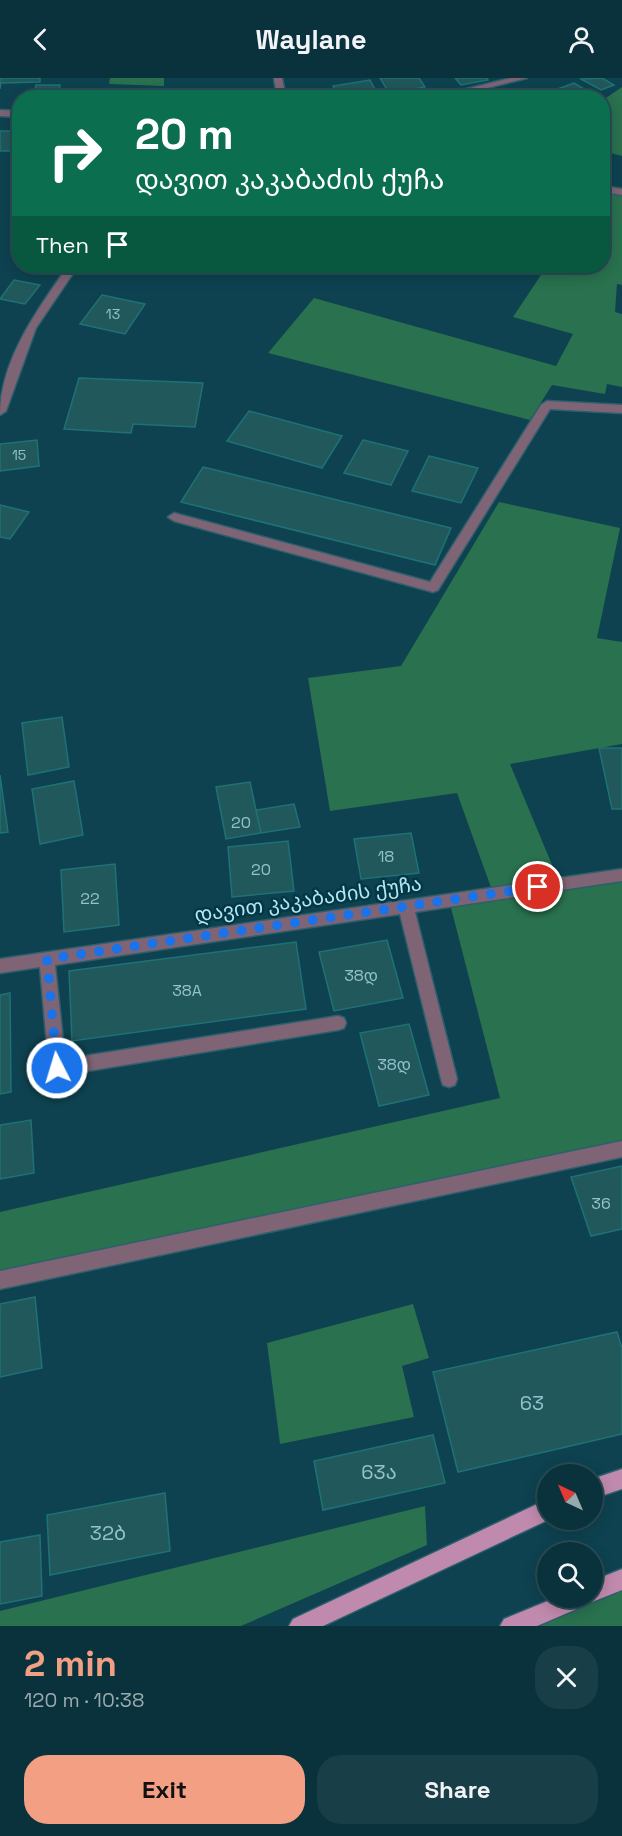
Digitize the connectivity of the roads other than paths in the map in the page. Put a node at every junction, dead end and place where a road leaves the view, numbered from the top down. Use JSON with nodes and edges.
{"nodes":[{"id":1,"x":523,"y":78,"type":"edge"},
{"id":2,"x":470,"y":90,"type":"edge"},
{"id":3,"x":68,"y":273,"type":"edge"},
{"id":4,"x":622,"y":409,"type":"edge"},
{"id":5,"x":0,"y":411,"type":"edge"},
{"id":6,"x":174,"y":517,"type":"dead end"},
{"id":7,"x":622,"y":875,"type":"edge"},
{"id":8,"x":406,"y":906,"type":"junction"},
{"id":9,"x":47,"y":959,"type":"junction"},
{"id":10,"x":0,"y":966,"type":"edge"},
{"id":11,"x":338,"y":1023,"type":"dead end"},
{"id":12,"x":449,"y":1079,"type":"dead end"},
{"id":13,"x":622,"y":1149,"type":"edge"},
{"id":14,"x":0,"y":1280,"type":"edge"},
{"id":15,"x":622,"y":1479,"type":"edge"},
{"id":16,"x":603,"y":1485,"type":"edge"},
{"id":17,"x":537,"y":1514,"type":"edge"},
{"id":18,"x":622,"y":1580,"type":"edge"},
{"id":19,"x":603,"y":1588,"type":"edge"},
{"id":20,"x":555,"y":1608,"type":"edge"},
{"id":21,"x":300,"y":1626,"type":"edge"},
{"id":22,"x":512,"y":1626,"type":"edge"}],
"edges":[{"from":1,"to":2,"type":"street"},
{"from":3,"to":5,"type":"street"},
{"from":4,"to":6,"type":"street"},
{"from":7,"to":8,"type":"street","name":"დავით კაკაბაძის ქუჩა"},
{"from":8,"to":9,"type":"street","name":"დავით კაკაბაძის ქუჩა"},
{"from":8,"to":12,"type":"street"},
{"from":9,"to":10,"type":"street","name":"დავით კაკაბაძის ქუჩა"},
{"from":9,"to":11,"type":"street"},
{"from":13,"to":14,"type":"street"},
{"from":15,"to":16,"type":"main road"},
{"from":17,"to":21,"type":"main road"},
{"from":18,"to":19,"type":"main road"},
{"from":20,"to":22,"type":"main road"}]}
